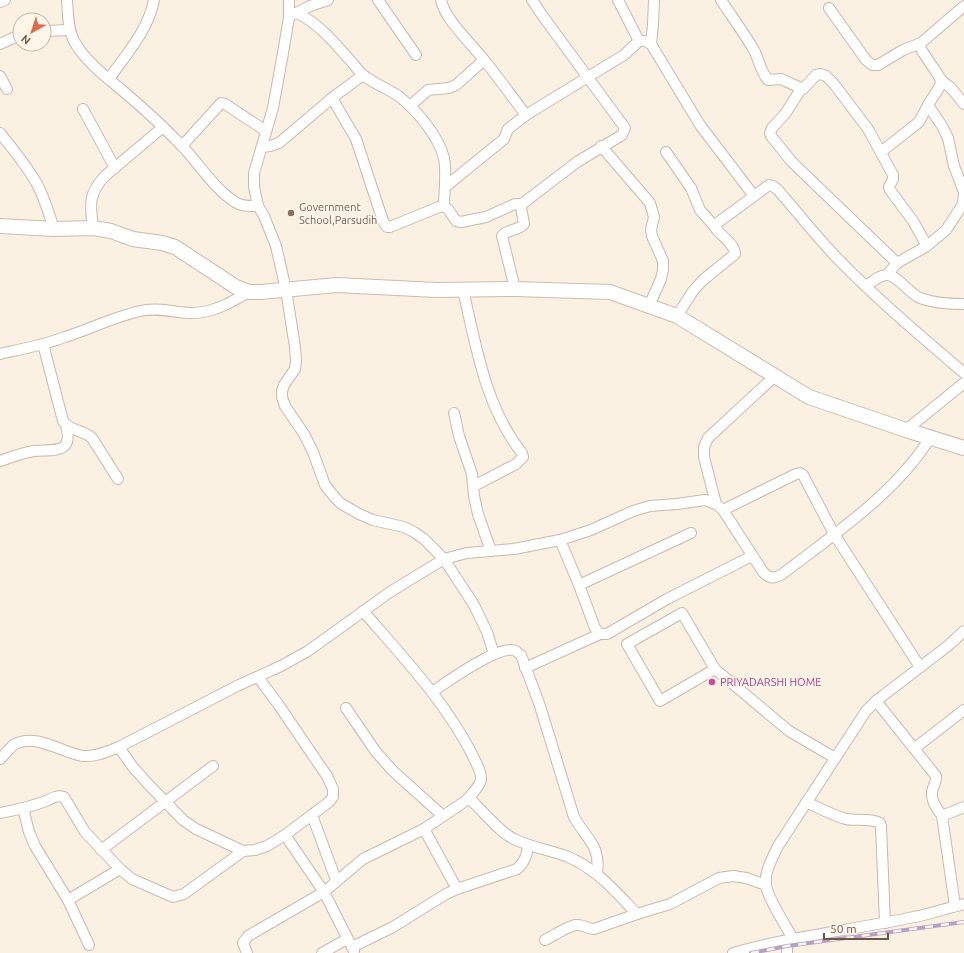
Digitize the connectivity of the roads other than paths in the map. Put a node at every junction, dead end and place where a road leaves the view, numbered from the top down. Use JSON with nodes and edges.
{"nodes":[{"id":1,"x":5,"y":0,"type":"edge"},
{"id":2,"x":67,"y":0,"type":"edge"},
{"id":3,"x":154,"y":0,"type":"edge"},
{"id":4,"x":163,"y":0,"type":"edge"},
{"id":5,"x":289,"y":0,"type":"edge"},
{"id":6,"x":328,"y":0,"type":"edge"},
{"id":7,"x":378,"y":0,"type":"edge"},
{"id":8,"x":441,"y":0,"type":"edge"},
{"id":9,"x":532,"y":0,"type":"edge"},
{"id":10,"x":618,"y":0,"type":"edge"},
{"id":11,"x":654,"y":0,"type":"edge"},
{"id":12,"x":721,"y":0,"type":"edge"},
{"id":13,"x":0,"y":2,"type":"edge"},
{"id":14,"x":964,"y":6,"type":"edge"},
{"id":15,"x":828,"y":8,"type":"dead end"},
{"id":16,"x":293,"y":15,"type":"junction"},
{"id":17,"x":70,"y":30,"type":"junction"},
{"id":18,"x":52,"y":31,"type":"edge"},
{"id":19,"x":12,"y":39,"type":"edge"},
{"id":20,"x":639,"y":41,"type":"junction"},
{"id":21,"x":921,"y":43,"type":"junction"},
{"id":22,"x":0,"y":44,"type":"edge"},
{"id":23,"x":651,"y":44,"type":"junction"},
{"id":24,"x":416,"y":55,"type":"dead end"},
{"id":25,"x":484,"y":60,"type":"junction"},
{"id":26,"x":363,"y":75,"type":"junction"},
{"id":27,"x":0,"y":76,"type":"edge"},
{"id":28,"x":587,"y":77,"type":"junction"},
{"id":29,"x":109,"y":79,"type":"junction"},
{"id":30,"x":941,"y":80,"type":"junction"},
{"id":31,"x":7,"y":89,"type":"dead end"},
{"id":32,"x":801,"y":89,"type":"junction"},
{"id":33,"x":332,"y":98,"type":"junction"},
{"id":34,"x":964,"y":104,"type":"edge"},
{"id":35,"x":928,"y":105,"type":"junction"},
{"id":36,"x":410,"y":106,"type":"junction"},
{"id":37,"x":83,"y":109,"type":"dead end"},
{"id":38,"x":526,"y":115,"type":"junction"},
{"id":39,"x":163,"y":127,"type":"junction"},
{"id":40,"x":266,"y":131,"type":"junction"},
{"id":41,"x":0,"y":133,"type":"edge"},
{"id":42,"x":182,"y":146,"type":"junction"},
{"id":43,"x":601,"y":146,"type":"junction"},
{"id":44,"x":262,"y":147,"type":"junction"},
{"id":45,"x":666,"y":152,"type":"dead end"},
{"id":46,"x":881,"y":152,"type":"junction"},
{"id":47,"x":115,"y":168,"type":"junction"},
{"id":48,"x":445,"y":187,"type":"junction"},
{"id":49,"x":754,"y":196,"type":"junction"},
{"id":50,"x":522,"y":204,"type":"junction"},
{"id":51,"x":258,"y":206,"type":"junction"},
{"id":52,"x":444,"y":207,"type":"junction"},
{"id":53,"x":0,"y":226,"type":"edge"},
{"id":54,"x":716,"y":227,"type":"junction"},
{"id":55,"x":93,"y":228,"type":"junction"},
{"id":56,"x":54,"y":229,"type":"junction"},
{"id":57,"x":927,"y":246,"type":"junction"},
{"id":58,"x":897,"y":263,"type":"junction"},
{"id":59,"x":887,"y":275,"type":"junction"},
{"id":60,"x":866,"y":286,"type":"junction"},
{"id":61,"x":515,"y":289,"type":"junction"},
{"id":62,"x":286,"y":290,"type":"junction"},
{"id":63,"x":463,"y":290,"type":"junction"},
{"id":64,"x":248,"y":292,"type":"junction"},
{"id":65,"x":964,"y":304,"type":"edge"},
{"id":66,"x":650,"y":306,"type":"junction"},
{"id":67,"x":677,"y":316,"type":"junction"},
{"id":68,"x":43,"y":344,"type":"junction"},
{"id":69,"x":0,"y":354,"type":"edge"},
{"id":70,"x":964,"y":373,"type":"edge"},
{"id":71,"x":775,"y":376,"type":"junction"},
{"id":72,"x":964,"y":383,"type":"edge"},
{"id":73,"x":454,"y":413,"type":"dead end"},
{"id":74,"x":66,"y":426,"type":"junction"},
{"id":75,"x":906,"y":430,"type":"junction"},
{"id":76,"x":930,"y":438,"type":"junction"},
{"id":77,"x":964,"y":448,"type":"edge"},
{"id":78,"x":0,"y":461,"type":"edge"},
{"id":79,"x":118,"y":479,"type":"dead end"},
{"id":80,"x":474,"y":486,"type":"junction"},
{"id":81,"x":719,"y":507,"type":"junction"},
{"id":82,"x":690,"y":532,"type":"dead end"},
{"id":83,"x":834,"y":534,"type":"junction"},
{"id":84,"x":560,"y":540,"type":"junction"},
{"id":85,"x":491,"y":551,"type":"junction"},
{"id":86,"x":752,"y":556,"type":"junction"},
{"id":87,"x":444,"y":559,"type":"junction"},
{"id":88,"x":579,"y":585,"type":"junction"},
{"id":89,"x":363,"y":611,"type":"junction"},
{"id":90,"x":964,"y":631,"type":"edge"},
{"id":91,"x":600,"y":634,"type":"junction"},
{"id":92,"x":494,"y":654,"type":"junction"},
{"id":93,"x":920,"y":667,"type":"junction"},
{"id":94,"x":525,"y":668,"type":"junction"},
{"id":95,"x":715,"y":669,"type":"junction"},
{"id":96,"x":258,"y":677,"type":"junction"},
{"id":97,"x":432,"y":692,"type":"junction"},
{"id":98,"x":876,"y":701,"type":"junction"},
{"id":99,"x":346,"y":708,"type":"dead end"},
{"id":100,"x":964,"y":710,"type":"edge"},
{"id":101,"x":119,"y":747,"type":"junction"},
{"id":102,"x":915,"y":748,"type":"junction"},
{"id":103,"x":835,"y":758,"type":"junction"},
{"id":104,"x":0,"y":760,"type":"edge"},
{"id":105,"x":213,"y":766,"type":"dead end"},
{"id":106,"x":469,"y":798,"type":"junction"},
{"id":107,"x":165,"y":801,"type":"junction"},
{"id":108,"x":806,"y":802,"type":"junction"},
{"id":109,"x":964,"y":807,"type":"edge"},
{"id":110,"x":23,"y":808,"type":"junction"},
{"id":111,"x":0,"y":813,"type":"edge"},
{"id":112,"x":312,"y":815,"type":"junction"},
{"id":113,"x":443,"y":816,"type":"junction"},
{"id":114,"x":942,"y":816,"type":"junction"},
{"id":115,"x":424,"y":829,"type":"junction"},
{"id":116,"x":285,"y":835,"type":"junction"},
{"id":117,"x":528,"y":845,"type":"junction"},
{"id":118,"x":101,"y":850,"type":"junction"},
{"id":119,"x":243,"y":851,"type":"junction"},
{"id":120,"x":120,"y":869,"type":"junction"},
{"id":121,"x":597,"y":873,"type":"junction"},
{"id":122,"x":336,"y":880,"type":"junction"},
{"id":123,"x":766,"y":885,"type":"junction"},
{"id":124,"x":457,"y":889,"type":"junction"},
{"id":125,"x":324,"y":892,"type":"junction"},
{"id":126,"x":68,"y":900,"type":"junction"},
{"id":127,"x":960,"y":905,"type":"edge"},
{"id":128,"x":636,"y":914,"type":"junction"},
{"id":129,"x":885,"y":923,"type":"junction"},
{"id":130,"x":793,"y":939,"type":"junction"},
{"id":131,"x":545,"y":940,"type":"dead end"},
{"id":132,"x":89,"y":945,"type":"dead end"},
{"id":133,"x":351,"y":946,"type":"edge"},
{"id":134,"x":247,"y":953,"type":"edge"},
{"id":135,"x":322,"y":953,"type":"edge"},
{"id":136,"x":733,"y":953,"type":"edge"},
{"id":137,"x":787,"y":953,"type":"edge"}],
"edges":[{"from":1,"to":13,"type":"street"},
{"from":2,"to":17,"type":"street"},
{"from":3,"to":4,"type":"street"},
{"from":3,"to":29,"type":"street"},
{"from":5,"to":16,"type":"street"},
{"from":6,"to":16,"type":"street"},
{"from":7,"to":24,"type":"street"},
{"from":8,"to":25,"type":"street"},
{"from":9,"to":28,"type":"street"},
{"from":10,"to":20,"type":"street"},
{"from":11,"to":23,"type":"street"},
{"from":12,"to":32,"type":"street"},
{"from":14,"to":21,"type":"street"},
{"from":15,"to":21,"type":"street"},
{"from":16,"to":26,"type":"street"},
{"from":16,"to":40,"type":"street"},
{"from":17,"to":18,"type":"street"},
{"from":17,"to":29,"type":"street"},
{"from":19,"to":22,"type":"street"},
{"from":20,"to":23,"type":"street"},
{"from":20,"to":28,"type":"street"},
{"from":21,"to":30,"type":"street"},
{"from":23,"to":49,"type":"street"},
{"from":25,"to":36,"type":"street"},
{"from":25,"to":38,"type":"street"},
{"from":26,"to":33,"type":"street"},
{"from":26,"to":36,"type":"street"},
{"from":27,"to":31,"type":"street"},
{"from":28,"to":38,"type":"street"},
{"from":28,"to":43,"type":"street"},
{"from":29,"to":39,"type":"street"},
{"from":30,"to":34,"type":"street"},
{"from":30,"to":35,"type":"street"},
{"from":32,"to":46,"type":"street"},
{"from":32,"to":58,"type":"street"},
{"from":33,"to":44,"type":"street"},
{"from":33,"to":52,"type":"street"},
{"from":35,"to":46,"type":"street"},
{"from":35,"to":57,"type":"street"},
{"from":36,"to":48,"type":"street"},
{"from":37,"to":47,"type":"street"},
{"from":38,"to":48,"type":"street"},
{"from":39,"to":42,"type":"street"},
{"from":39,"to":47,"type":"street"},
{"from":40,"to":42,"type":"street"},
{"from":40,"to":44,"type":"street"},
{"from":41,"to":56,"type":"street"},
{"from":42,"to":51,"type":"street"},
{"from":43,"to":50,"type":"street"},
{"from":43,"to":66,"type":"street"},
{"from":44,"to":51,"type":"street"},
{"from":45,"to":54,"type":"street"},
{"from":46,"to":57,"type":"street"},
{"from":47,"to":55,"type":"street"},
{"from":48,"to":52,"type":"street"},
{"from":49,"to":54,"type":"street"},
{"from":49,"to":60,"type":"street"},
{"from":50,"to":52,"type":"street"},
{"from":50,"to":61,"type":"street"},
{"from":51,"to":62,"type":"street"},
{"from":53,"to":56,"type":"main road"},
{"from":54,"to":67,"type":"street"},
{"from":55,"to":56,"type":"main road"},
{"from":55,"to":64,"type":"main road"},
{"from":57,"to":58,"type":"street"},
{"from":58,"to":59,"type":"street"},
{"from":59,"to":60,"type":"street"},
{"from":59,"to":65,"type":"street"},
{"from":60,"to":70,"type":"street"},
{"from":61,"to":63,"type":"main road"},
{"from":61,"to":66,"type":"main road"},
{"from":62,"to":63,"type":"main road"},
{"from":62,"to":64,"type":"main road"},
{"from":62,"to":87,"type":"street"},
{"from":63,"to":80,"type":"street"},
{"from":64,"to":68,"type":"street"},
{"from":66,"to":67,"type":"main road"},
{"from":67,"to":71,"type":"main road"},
{"from":68,"to":69,"type":"street"},
{"from":68,"to":74,"type":"street"},
{"from":71,"to":75,"type":"main road"},
{"from":71,"to":81,"type":"street"},
{"from":72,"to":75,"type":"street"},
{"from":73,"to":80,"type":"street"},
{"from":74,"to":78,"type":"street"},
{"from":74,"to":79,"type":"street"},
{"from":75,"to":76,"type":"main road"},
{"from":76,"to":77,"type":"main road"},
{"from":76,"to":83,"type":"street"},
{"from":80,"to":85,"type":"street"},
{"from":81,"to":83,"type":"street"},
{"from":81,"to":84,"type":"street"},
{"from":81,"to":86,"type":"street"},
{"from":82,"to":88,"type":"street"},
{"from":83,"to":86,"type":"street"},
{"from":83,"to":93,"type":"street"},
{"from":84,"to":85,"type":"street"},
{"from":84,"to":88,"type":"street"},
{"from":85,"to":87,"type":"street"},
{"from":86,"to":91,"type":"street"},
{"from":87,"to":89,"type":"street"},
{"from":87,"to":92,"type":"street"},
{"from":88,"to":91,"type":"street"},
{"from":89,"to":96,"type":"street"},
{"from":89,"to":97,"type":"street"},
{"from":90,"to":93,"type":"street"},
{"from":91,"to":94,"type":"street"},
{"from":92,"to":94,"type":"street"},
{"from":92,"to":97,"type":"street"},
{"from":93,"to":98,"type":"street"},
{"from":94,"to":121,"type":"street"},
{"from":95,"to":95,"type":"street"},
{"from":95,"to":103,"type":"street"},
{"from":96,"to":101,"type":"street"},
{"from":96,"to":112,"type":"street"},
{"from":97,"to":106,"type":"street"},
{"from":98,"to":102,"type":"street"},
{"from":98,"to":103,"type":"street"},
{"from":99,"to":113,"type":"street"},
{"from":100,"to":102,"type":"street"},
{"from":101,"to":104,"type":"street"},
{"from":101,"to":107,"type":"street"},
{"from":102,"to":114,"type":"street"},
{"from":103,"to":108,"type":"street"},
{"from":105,"to":107,"type":"street"},
{"from":106,"to":113,"type":"street"},
{"from":106,"to":117,"type":"street"},
{"from":107,"to":118,"type":"street"},
{"from":107,"to":119,"type":"street"},
{"from":108,"to":123,"type":"street"},
{"from":108,"to":129,"type":"street"},
{"from":109,"to":114,"type":"street"},
{"from":110,"to":111,"type":"street"},
{"from":110,"to":118,"type":"street"},
{"from":110,"to":126,"type":"street"},
{"from":112,"to":116,"type":"street"},
{"from":112,"to":122,"type":"street"},
{"from":113,"to":115,"type":"street"},
{"from":114,"to":127,"type":"street"},
{"from":115,"to":122,"type":"street"},
{"from":115,"to":124,"type":"street"},
{"from":116,"to":119,"type":"street"},
{"from":116,"to":125,"type":"street"},
{"from":117,"to":121,"type":"street"},
{"from":117,"to":124,"type":"street"},
{"from":118,"to":120,"type":"street"},
{"from":119,"to":120,"type":"street"},
{"from":120,"to":126,"type":"street"},
{"from":121,"to":128,"type":"street"},
{"from":122,"to":125,"type":"street"},
{"from":123,"to":128,"type":"street"},
{"from":123,"to":130,"type":"street"},
{"from":124,"to":133,"type":"street"},
{"from":125,"to":133,"type":"street"},
{"from":125,"to":134,"type":"street"},
{"from":126,"to":132,"type":"street"},
{"from":127,"to":129,"type":"street"},
{"from":128,"to":131,"type":"street"},
{"from":129,"to":130,"type":"street"},
{"from":130,"to":136,"type":"street"},
{"from":130,"to":137,"type":"street"},
{"from":133,"to":135,"type":"street"}]}
